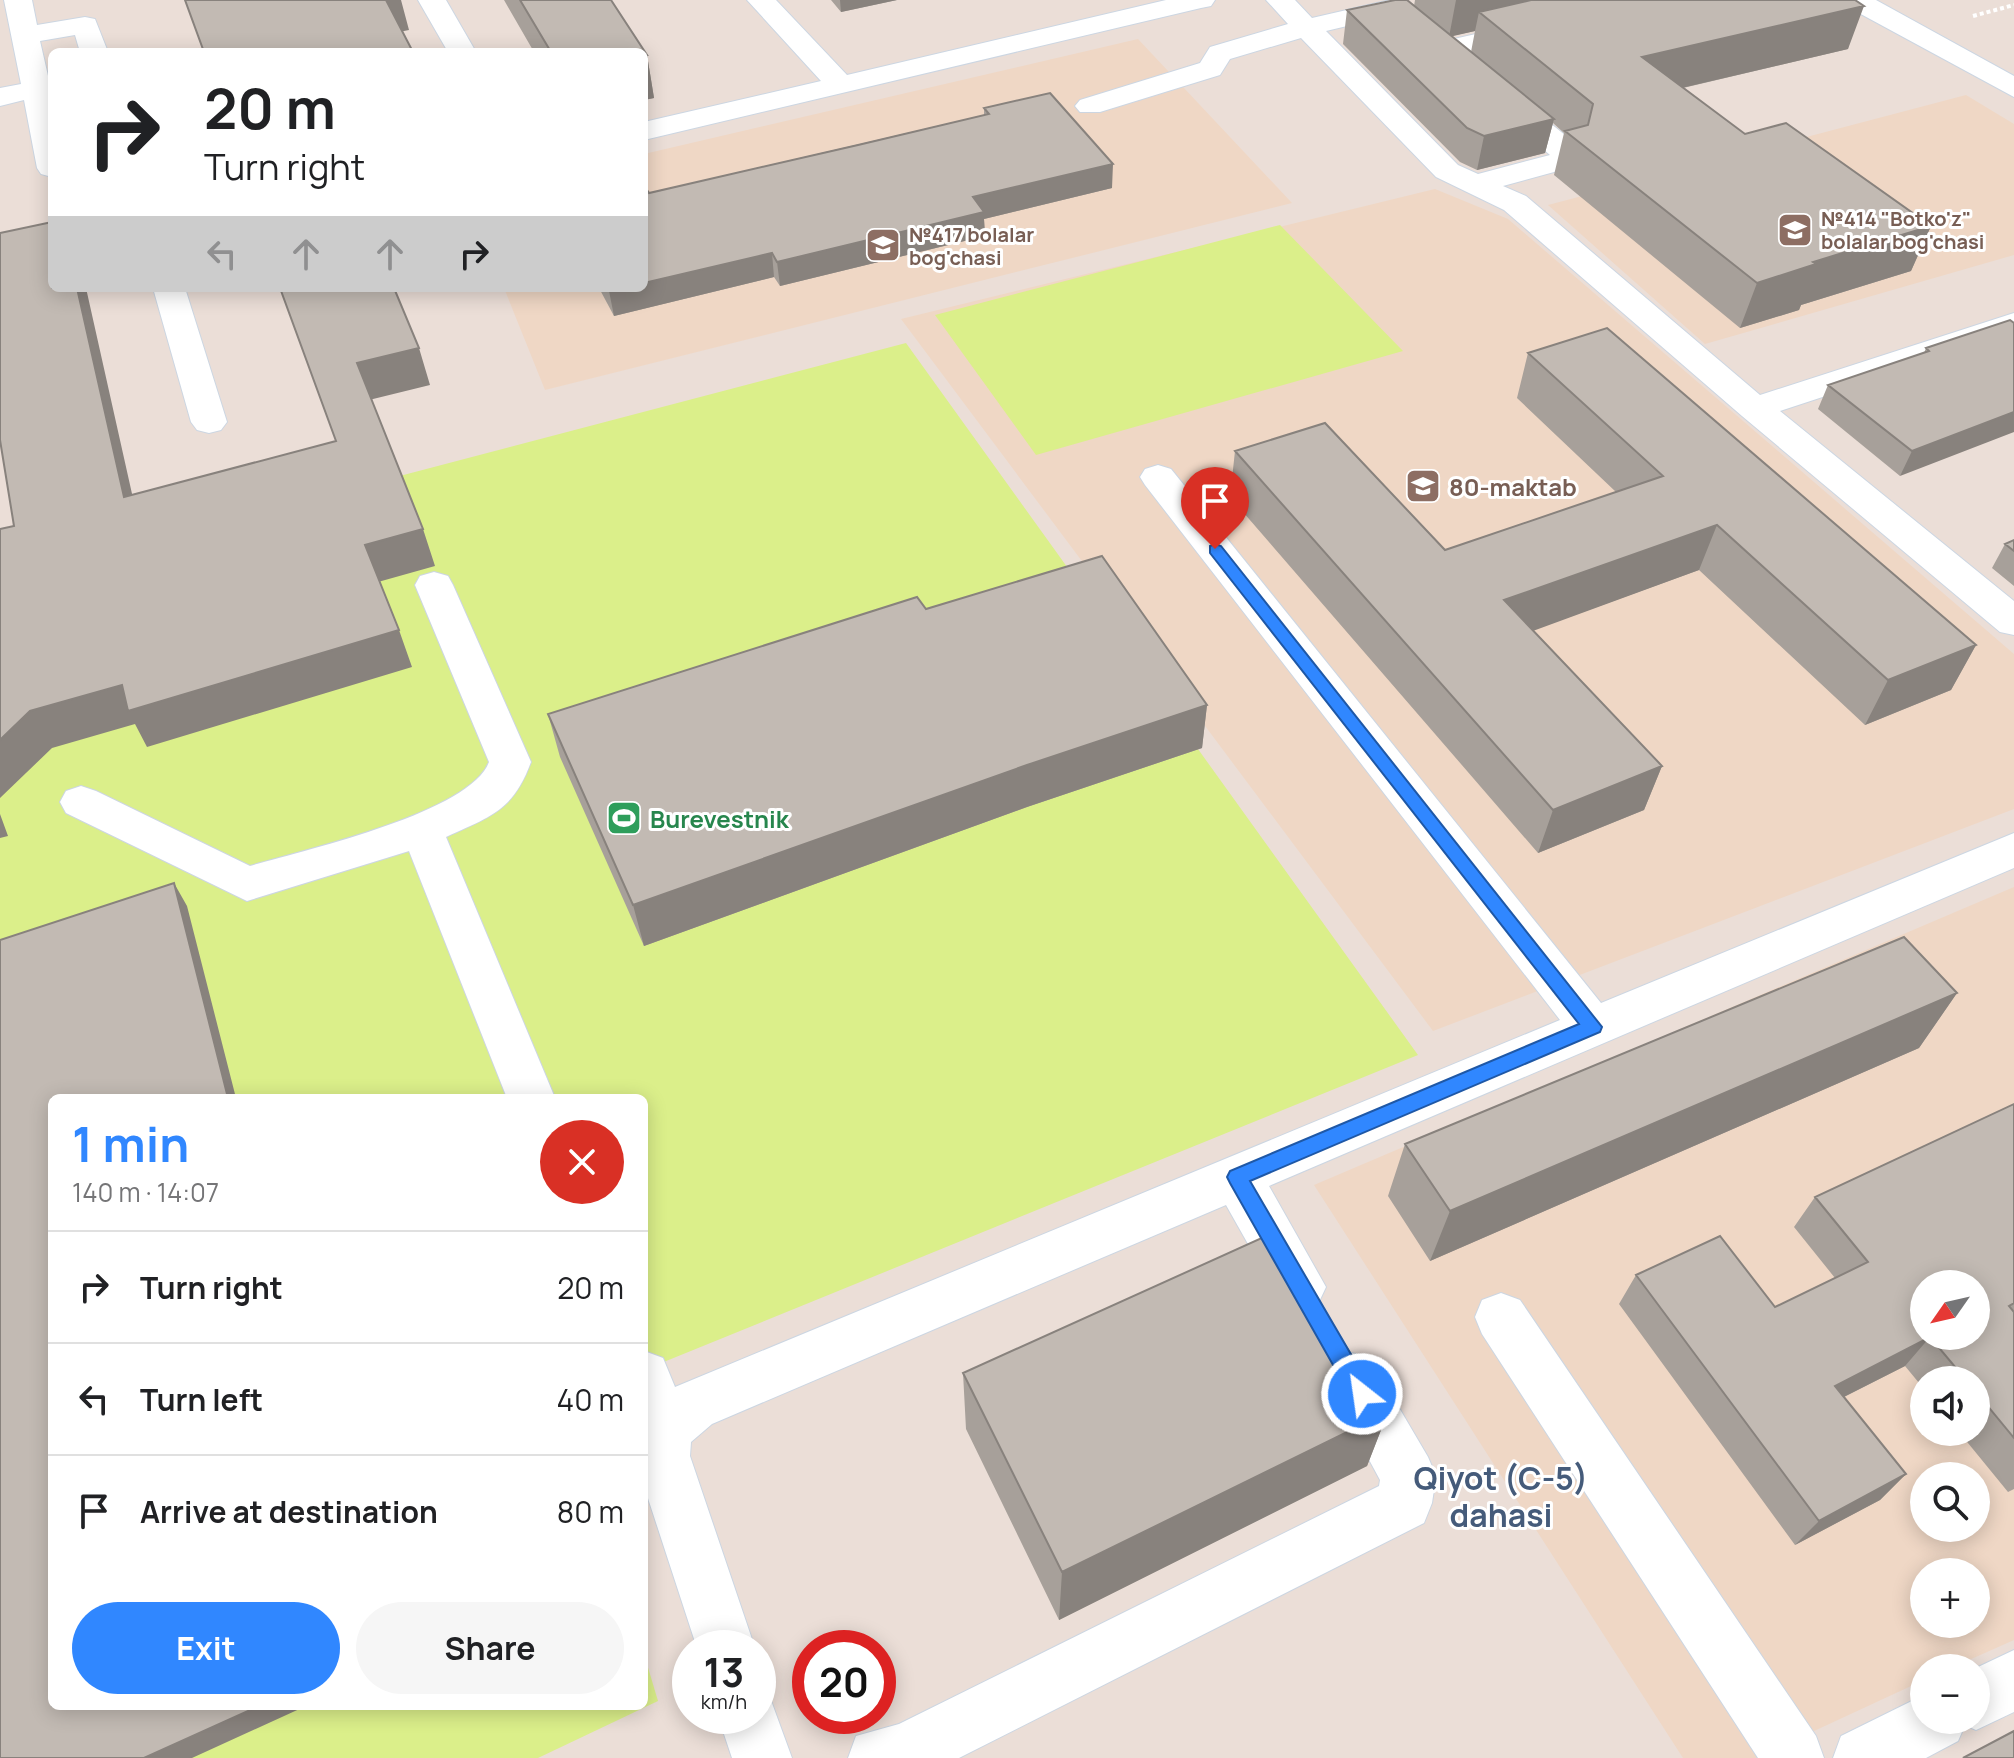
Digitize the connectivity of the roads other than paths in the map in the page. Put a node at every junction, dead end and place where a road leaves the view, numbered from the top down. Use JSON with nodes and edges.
{"nodes":[{"id":1,"x":18,"y":0,"type":"edge"},
{"id":2,"x":432,"y":0,"type":"edge"},
{"id":3,"x":761,"y":0,"type":"edge"},
{"id":4,"x":1201,"y":0,"type":"edge"},
{"id":5,"x":1280,"y":0,"type":"edge"},
{"id":6,"x":1422,"y":0,"type":"edge"},
{"id":7,"x":1605,"y":0,"type":"edge"},
{"id":8,"x":1856,"y":0,"type":"edge"},
{"id":9,"x":1386,"y":4,"type":"edge"},
{"id":10,"x":1307,"y":27,"type":"junction"},
{"id":11,"x":26,"y":35,"type":"junction"},
{"id":12,"x":93,"y":48,"type":"edge"},
{"id":13,"x":460,"y":48,"type":"edge"},
{"id":14,"x":1442,"y":50,"type":"junction"},
{"id":15,"x":841,"y":85,"type":"junction"},
{"id":16,"x":2014,"y":88,"type":"edge"},
{"id":17,"x":37,"y":89,"type":"junction"},
{"id":18,"x":0,"y":97,"type":"edge"},
{"id":19,"x":1090,"y":106,"type":"dead end"},
{"id":20,"x":648,"y":130,"type":"edge"},
{"id":21,"x":48,"y":147,"type":"edge"},
{"id":22,"x":1475,"y":184,"type":"junction"},
{"id":23,"x":176,"y":292,"type":"edge"},
{"id":24,"x":2014,"y":323,"type":"edge"},
{"id":25,"x":1754,"y":408,"type":"junction"},
{"id":26,"x":209,"y":422,"type":"dead end"},
{"id":27,"x":1158,"y":477,"type":"dead end"},
{"id":28,"x":434,"y":585,"type":"dead end"},
{"id":29,"x":2014,"y":622,"type":"edge"},
{"id":30,"x":81,"y":802,"type":"dead end"},
{"id":31,"x":422,"y":830,"type":"junction"},
{"id":32,"x":2014,"y":850,"type":"edge"},
{"id":33,"x":1593,"y":1027,"type":"junction"},
{"id":34,"x":529,"y":1094,"type":"edge"},
{"id":35,"x":1237,"y":1177,"type":"junction"},
{"id":36,"x":1501,"y":1317,"type":"dead end"},
{"id":37,"x":648,"y":1386,"type":"edge"},
{"id":38,"x":665,"y":1429,"type":"junction"},
{"id":39,"x":720,"y":1630,"type":"edge"},
{"id":40,"x":2014,"y":1680,"type":"edge"},
{"id":41,"x":1990,"y":1693,"type":"edge"},
{"id":42,"x":754,"y":1734,"type":"edge"},
{"id":43,"x":1910,"y":1734,"type":"edge"},
{"id":44,"x":762,"y":1758,"type":"edge"},
{"id":45,"x":878,"y":1758,"type":"edge"},
{"id":46,"x":1794,"y":1758,"type":"edge"},
{"id":47,"x":1863,"y":1758,"type":"edge"}],
"edges":[{"from":1,"to":11,"type":"street"},
{"from":2,"to":13,"type":"street"},
{"from":3,"to":15,"type":"street"},
{"from":4,"to":15,"type":"street"},
{"from":5,"to":10,"type":"street"},
{"from":6,"to":9,"type":"street"},
{"from":7,"to":14,"type":"street"},
{"from":8,"to":16,"type":"street"},
{"from":9,"to":10,"type":"street"},
{"from":9,"to":14,"type":"street"},
{"from":10,"to":19,"type":"street"},
{"from":10,"to":22,"type":"street"},
{"from":11,"to":12,"type":"street"},
{"from":11,"to":17,"type":"street"},
{"from":14,"to":22,"type":"street"},
{"from":15,"to":20,"type":"street"},
{"from":17,"to":18,"type":"street"},
{"from":17,"to":21,"type":"street"},
{"from":22,"to":25,"type":"street"},
{"from":23,"to":26,"type":"street"},
{"from":24,"to":25,"type":"street"},
{"from":25,"to":29,"type":"street"},
{"from":27,"to":33,"type":"street"},
{"from":28,"to":31,"type":"street"},
{"from":30,"to":31,"type":"street"},
{"from":31,"to":34,"type":"street"},
{"from":32,"to":33,"type":"street"},
{"from":33,"to":35,"type":"street"},
{"from":35,"to":38,"type":"street"},
{"from":35,"to":45,"type":"street"},
{"from":36,"to":46,"type":"street"},
{"from":37,"to":38,"type":"street"},
{"from":38,"to":39,"type":"street"},
{"from":40,"to":41,"type":"street"},
{"from":42,"to":44,"type":"street"},
{"from":43,"to":47,"type":"street"}]}
